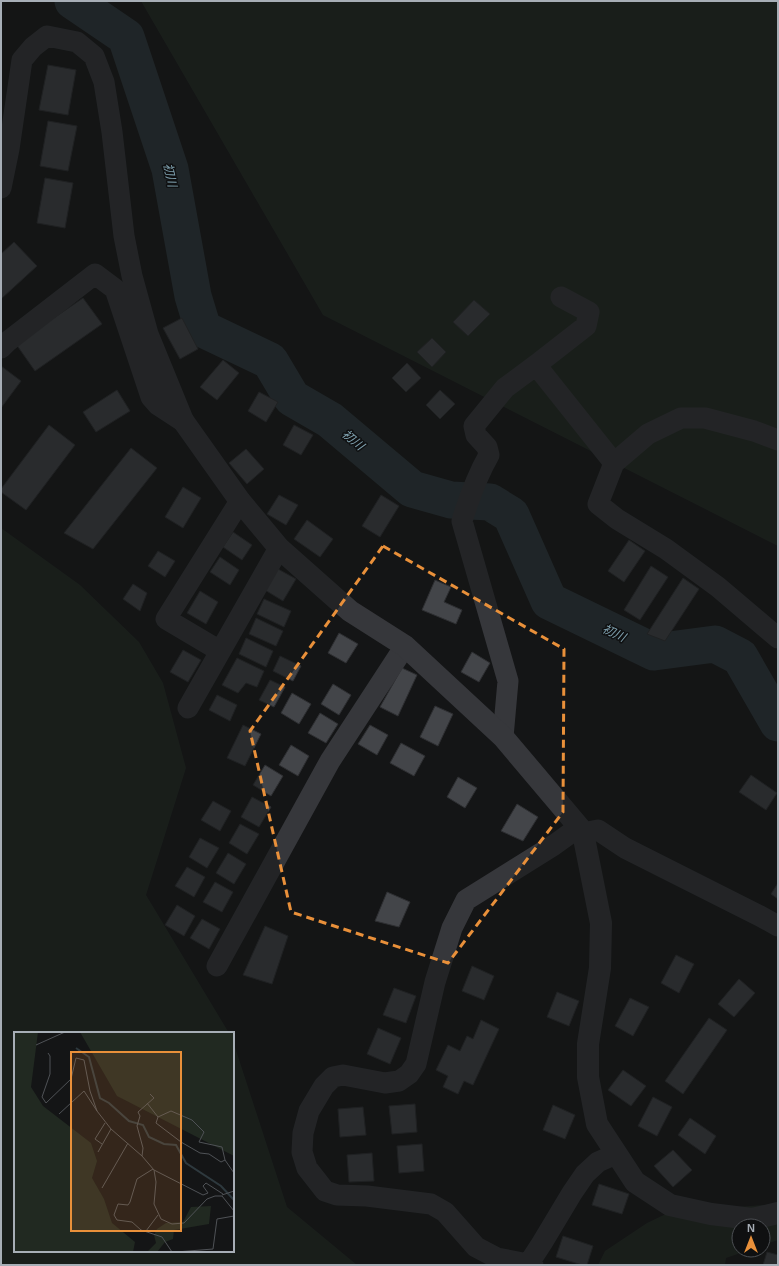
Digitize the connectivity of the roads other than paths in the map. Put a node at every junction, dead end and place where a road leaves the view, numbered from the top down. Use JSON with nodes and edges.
{"nodes":[{"id":1,"x":1,"y":188,"type":"edge"},
{"id":2,"x":561,"y":297,"type":"dead end"},
{"id":3,"x":1,"y":348,"type":"edge"},
{"id":4,"x":536,"y":365,"type":"junction"},
{"id":5,"x":184,"y":422,"type":"junction"},
{"id":6,"x":778,"y":440,"type":"edge"},
{"id":7,"x":614,"y":463,"type":"junction"},
{"id":8,"x":240,"y":501,"type":"junction"},
{"id":9,"x":279,"y":548,"type":"junction"},
{"id":10,"x":778,"y":638,"type":"edge"},
{"id":11,"x":405,"y":646,"type":"junction"},
{"id":12,"x":220,"y":651,"type":"junction"},
{"id":13,"x":188,"y":708,"type":"dead end"},
{"id":14,"x":503,"y":737,"type":"junction"},
{"id":15,"x":581,"y":830,"type":"junction"},
{"id":16,"x":778,"y":926,"type":"edge"},
{"id":17,"x":217,"y":966,"type":"dead end"},
{"id":18,"x":616,"y":1154,"type":"junction"},
{"id":19,"x":778,"y":1213,"type":"edge"},
{"id":20,"x":531,"y":1264,"type":"edge"}],
"edges":[{"from":1,"to":5,"type":"street"},
{"from":2,"to":4,"type":"street"},
{"from":3,"to":5,"type":"street"},
{"from":4,"to":7,"type":"street"},
{"from":4,"to":14,"type":"street"},
{"from":5,"to":8,"type":"street"},
{"from":6,"to":7,"type":"street"},
{"from":7,"to":10,"type":"street"},
{"from":8,"to":9,"type":"street"},
{"from":8,"to":12,"type":"street"},
{"from":9,"to":11,"type":"street"},
{"from":9,"to":12,"type":"street"},
{"from":11,"to":14,"type":"street"},
{"from":11,"to":17,"type":"street"},
{"from":12,"to":13,"type":"street"},
{"from":14,"to":15,"type":"street"},
{"from":15,"to":16,"type":"street"},
{"from":15,"to":18,"type":"street"},
{"from":15,"to":20,"type":"street"},
{"from":18,"to":19,"type":"street"},
{"from":18,"to":20,"type":"street"}]}
